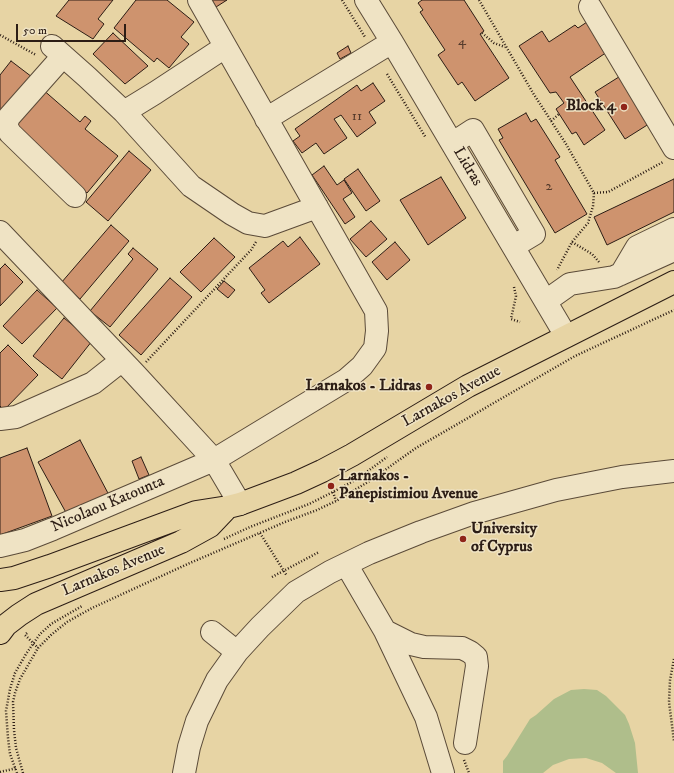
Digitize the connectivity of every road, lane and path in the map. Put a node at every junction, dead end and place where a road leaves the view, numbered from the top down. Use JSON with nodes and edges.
{"nodes":[{"id":1,"x":199,"y":0,"type":"edge"},
{"id":2,"x":342,"y":0,"type":"edge"},
{"id":3,"x":367,"y":0,"type":"edge"},
{"id":4,"x":479,"y":0,"type":"edge"},
{"id":5,"x":590,"y":7,"type":"dead end"},
{"id":6,"x":482,"y":33,"type":"dead end"},
{"id":7,"x":0,"y":35,"type":"edge"},
{"id":8,"x":366,"y":40,"type":"dead end"},
{"id":9,"x":392,"y":42,"type":"junction"},
{"id":10,"x":225,"y":47,"type":"junction"},
{"id":11,"x":506,"y":48,"type":"junction"},
{"id":12,"x":57,"y":56,"type":"junction"},
{"id":13,"x":124,"y":112,"type":"junction"},
{"id":14,"x":559,"y":114,"type":"dead end"},
{"id":15,"x":266,"y":119,"type":"junction"},
{"id":16,"x":551,"y":121,"type":"junction"},
{"id":17,"x":671,"y":154,"type":"edge"},
{"id":18,"x":594,"y":193,"type":"junction"},
{"id":19,"x":75,"y":196,"type":"dead end"},
{"id":20,"x":317,"y":207,"type":"junction"},
{"id":21,"x":265,"y":226,"type":"junction"},
{"id":22,"x":674,"y":229,"type":"edge"},
{"id":23,"x":3,"y":240,"type":"edge"},
{"id":24,"x":572,"y":242,"type":"junction"},
{"id":25,"x":674,"y":250,"type":"edge"},
{"id":26,"x":618,"y":275,"type":"junction"},
{"id":27,"x":674,"y":282,"type":"edge"},
{"id":28,"x":514,"y":283,"type":"dead end"},
{"id":29,"x":544,"y":298,"type":"junction"},
{"id":30,"x":674,"y":310,"type":"edge"},
{"id":31,"x":520,"y":322,"type":"dead end"},
{"id":32,"x":566,"y":336,"type":"junction"},
{"id":33,"x":128,"y":367,"type":"junction"},
{"id":34,"x":0,"y":419,"type":"edge"},
{"id":35,"x":214,"y":460,"type":"junction"},
{"id":36,"x":674,"y":471,"type":"edge"},
{"id":37,"x":333,"y":492,"type":"dead end"},
{"id":38,"x":336,"y":501,"type":"junction"},
{"id":39,"x":234,"y":506,"type":"junction"},
{"id":40,"x":260,"y":533,"type":"junction"},
{"id":41,"x":0,"y":546,"type":"edge"},
{"id":42,"x":319,"y":552,"type":"dead end"},
{"id":43,"x":346,"y":564,"type":"junction"},
{"id":44,"x":283,"y":570,"type":"junction"},
{"id":45,"x":272,"y":577,"type":"dead end"},
{"id":46,"x":0,"y":580,"type":"edge"},
{"id":47,"x":296,"y":592,"type":"junction"},
{"id":48,"x":84,"y":604,"type":"dead end"},
{"id":49,"x":385,"y":631,"type":"junction"},
{"id":50,"x":212,"y":632,"type":"dead end"},
{"id":51,"x":0,"y":633,"type":"edge"},
{"id":52,"x":237,"y":652,"type":"junction"},
{"id":53,"x":674,"y":659,"type":"edge"},
{"id":54,"x":674,"y":741,"type":"edge"},
{"id":55,"x":465,"y":743,"type":"dead end"},
{"id":56,"x":21,"y":767,"type":"junction"},
{"id":57,"x":16,"y":768,"type":"junction"},
{"id":58,"x":0,"y":772,"type":"edge"},
{"id":59,"x":18,"y":773,"type":"edge"},
{"id":60,"x":23,"y":773,"type":"edge"},
{"id":61,"x":184,"y":773,"type":"edge"},
{"id":62,"x":443,"y":773,"type":"edge"}],
"edges":[{"from":1,"to":10,"type":"street","name":"Nicolaou Katounta"},
{"from":2,"to":8,"type":"path"},
{"from":3,"to":9,"type":"street","name":"Lidras"},
{"from":4,"to":11,"type":"path"},
{"from":5,"to":17,"type":"street"},
{"from":6,"to":11,"type":"path"},
{"from":7,"to":12,"type":"path"},
{"from":9,"to":15,"type":"street"},
{"from":9,"to":29,"type":"street","name":"Lidras"},
{"from":10,"to":13,"type":"street"},
{"from":10,"to":15,"type":"street","name":"Nicolaou Katounta"},
{"from":11,"to":16,"type":"path"},
{"from":12,"to":13,"type":"street"},
{"from":12,"to":19,"type":"street"},
{"from":13,"to":21,"type":"street"},
{"from":14,"to":16,"type":"path"},
{"from":15,"to":20,"type":"street","name":"Nicolaou Katounta"},
{"from":16,"to":18,"type":"path"},
{"from":17,"to":18,"type":"path"},
{"from":18,"to":24,"type":"path"},
{"from":20,"to":21,"type":"street"},
{"from":20,"to":35,"type":"street","name":"Nicolaou Katounta"},
{"from":21,"to":33,"type":"path"},
{"from":22,"to":26,"type":"street"},
{"from":23,"to":33,"type":"street"},
{"from":24,"to":26,"type":"path"},
{"from":24,"to":29,"type":"path"},
{"from":25,"to":26,"type":"street"},
{"from":26,"to":29,"type":"street"},
{"from":27,"to":32,"type":"main road","name":"Larnakos Avenue"},
{"from":28,"to":31,"type":"path"},
{"from":29,"to":32,"type":"street","name":"Lidras"},
{"from":30,"to":38,"type":"path"},
{"from":32,"to":39,"type":"main road","name":"Larnakos Avenue"},
{"from":33,"to":34,"type":"street"},
{"from":33,"to":35,"type":"street"},
{"from":35,"to":39,"type":"street"},
{"from":35,"to":41,"type":"street","name":"Nicolaou Katounta"},
{"from":36,"to":43,"type":"street"},
{"from":37,"to":38,"type":"path"},
{"from":38,"to":40,"type":"path"},
{"from":39,"to":46,"type":"main road","name":"Larnakos Avenue"},
{"from":39,"to":51,"type":"main road","name":"Larnakos Avenue"},
{"from":40,"to":44,"type":"path"},
{"from":40,"to":56,"type":"path"},
{"from":42,"to":44,"type":"path"},
{"from":43,"to":47,"type":"street"},
{"from":43,"to":49,"type":"street"},
{"from":44,"to":45,"type":"path"},
{"from":44,"to":47,"type":"path"},
{"from":47,"to":52,"type":"street"},
{"from":48,"to":57,"type":"path"},
{"from":49,"to":55,"type":"street"},
{"from":49,"to":62,"type":"street"},
{"from":50,"to":52,"type":"street"},
{"from":52,"to":61,"type":"street"},
{"from":53,"to":54,"type":"path"},
{"from":56,"to":57,"type":"path"},
{"from":56,"to":60,"type":"path"},
{"from":57,"to":58,"type":"path"},
{"from":57,"to":59,"type":"path"}]}
